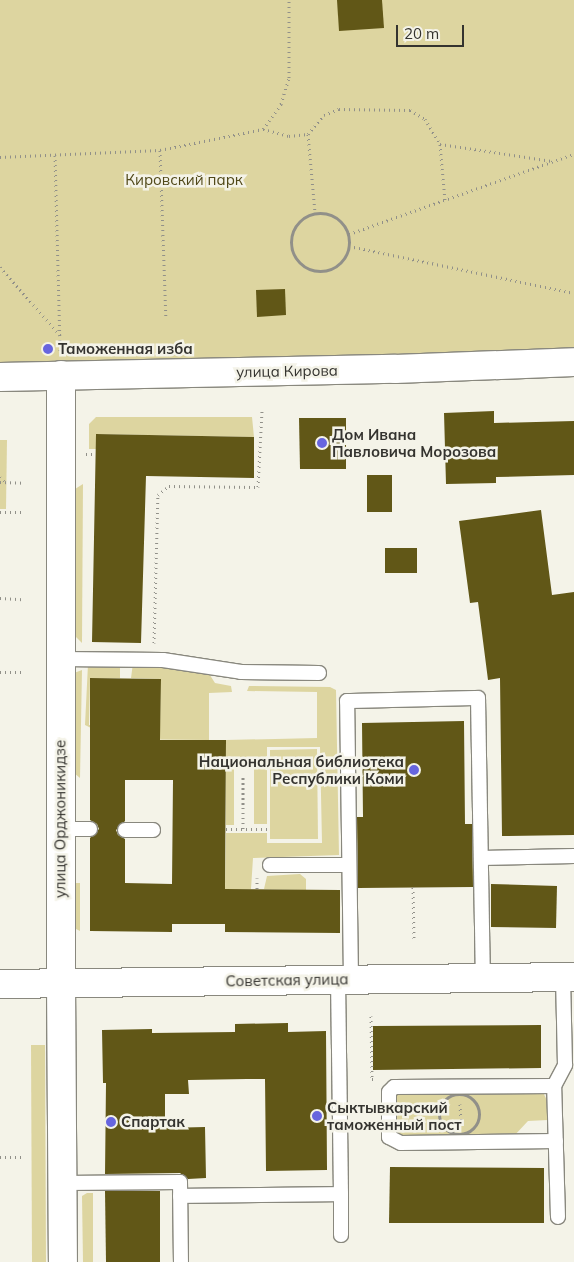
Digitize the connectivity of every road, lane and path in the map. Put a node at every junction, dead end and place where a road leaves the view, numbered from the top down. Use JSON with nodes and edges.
{"nodes":[{"id":1,"x":289,"y":0,"type":"edge"},
{"id":2,"x":263,"y":128,"type":"junction"},
{"id":3,"x":308,"y":134,"type":"junction"},
{"id":4,"x":440,"y":144,"type":"junction"},
{"id":5,"x":160,"y":150,"type":"junction"},
{"id":6,"x":574,"y":154,"type":"edge"},
{"id":7,"x":56,"y":155,"type":"junction"},
{"id":8,"x":0,"y":157,"type":"edge"},
{"id":9,"x":552,"y":161,"type":"junction"},
{"id":10,"x":445,"y":200,"type":"junction"},
{"id":11,"x":315,"y":213,"type":"junction"},
{"id":12,"x":349,"y":234,"type":"junction"},
{"id":13,"x":349,"y":246,"type":"junction"},
{"id":14,"x":0,"y":267,"type":"edge"},
{"id":15,"x":574,"y":293,"type":"edge"},
{"id":16,"x":166,"y":318,"type":"dead end"},
{"id":17,"x":574,"y":362,"type":"edge"},
{"id":18,"x":61,"y":375,"type":"junction"},
{"id":19,"x":0,"y":377,"type":"edge"},
{"id":20,"x":262,"y":411,"type":"dead end"},
{"id":21,"x":86,"y":454,"type":"dead end"},
{"id":22,"x":96,"y":454,"type":"dead end"},
{"id":23,"x":0,"y":477,"type":"edge"},
{"id":24,"x":0,"y":482,"type":"edge"},
{"id":25,"x":6,"y":482,"type":"junction"},
{"id":26,"x":24,"y":483,"type":"dead end"},
{"id":27,"x":0,"y":512,"type":"edge"},
{"id":28,"x":23,"y":512,"type":"dead end"},
{"id":29,"x":0,"y":598,"type":"edge"},
{"id":30,"x":22,"y":598,"type":"dead end"},
{"id":31,"x":150,"y":648,"type":"dead end"},
{"id":32,"x":60,"y":659,"type":"junction"},
{"id":33,"x":0,"y":672,"type":"edge"},
{"id":34,"x":21,"y":672,"type":"dead end"},
{"id":35,"x":319,"y":673,"type":"dead end"},
{"id":36,"x":243,"y":776,"type":"dead end"},
{"id":37,"x":60,"y":829,"type":"junction"},
{"id":38,"x":90,"y":829,"type":"dead end"},
{"id":39,"x":226,"y":829,"type":"dead end"},
{"id":40,"x":243,"y":829,"type":"junction"},
{"id":41,"x":270,"y":829,"type":"dead end"},
{"id":42,"x":125,"y":830,"type":"dead end"},
{"id":43,"x":153,"y":830,"type":"dead end"},
{"id":44,"x":574,"y":856,"type":"edge"},
{"id":45,"x":481,"y":858,"type":"junction"},
{"id":46,"x":270,"y":865,"type":"dead end"},
{"id":47,"x":349,"y":865,"type":"junction"},
{"id":48,"x":413,"y":887,"type":"dead end"},
{"id":49,"x":414,"y":941,"type":"dead end"},
{"id":50,"x":483,"y":977,"type":"junction"},
{"id":51,"x":569,"y":977,"type":"edge"},
{"id":52,"x":344,"y":979,"type":"junction"},
{"id":53,"x":61,"y":983,"type":"junction"},
{"id":54,"x":0,"y":984,"type":"edge"},
{"id":55,"x":371,"y":1016,"type":"dead end"},
{"id":56,"x":372,"y":1072,"type":"dead end"},
{"id":57,"x":554,"y":1086,"type":"junction"},
{"id":58,"x":460,"y":1090,"type":"junction"},
{"id":59,"x":461,"y":1138,"type":"junction"},
{"id":60,"x":556,"y":1141,"type":"junction"},
{"id":61,"x":0,"y":1157,"type":"edge"},
{"id":62,"x":21,"y":1157,"type":"dead end"},
{"id":63,"x":63,"y":1183,"type":"junction"},
{"id":64,"x":341,"y":1194,"type":"junction"},
{"id":65,"x":180,"y":1196,"type":"junction"},
{"id":66,"x":558,"y":1217,"type":"dead end"},
{"id":67,"x":341,"y":1236,"type":"dead end"},
{"id":68,"x":63,"y":1262,"type":"edge"},
{"id":69,"x":180,"y":1262,"type":"edge"}],
"edges":[{"from":1,"to":2,"type":"path"},
{"from":2,"to":3,"type":"path"},
{"from":2,"to":5,"type":"path"},
{"from":3,"to":4,"type":"path"},
{"from":3,"to":11,"type":"path"},
{"from":4,"to":9,"type":"path"},
{"from":4,"to":10,"type":"path"},
{"from":5,"to":7,"type":"path"},
{"from":5,"to":16,"type":"path"},
{"from":6,"to":9,"type":"path"},
{"from":7,"to":8,"type":"path"},
{"from":7,"to":14,"type":"path"},
{"from":9,"to":10,"type":"path"},
{"from":10,"to":12,"type":"path"},
{"from":11,"to":12,"type":"path"},
{"from":11,"to":13,"type":"path"},
{"from":12,"to":13,"type":"path"},
{"from":13,"to":15,"type":"path"},
{"from":17,"to":18,"type":"street","name":"улица Кирова"},
{"from":18,"to":19,"type":"street","name":"улица Кирова"},
{"from":18,"to":32,"type":"street","name":"улица Орджоникидзе"},
{"from":20,"to":31,"type":"path"},
{"from":21,"to":22,"type":"path"},
{"from":23,"to":25,"type":"path"},
{"from":24,"to":25,"type":"path"},
{"from":25,"to":26,"type":"path"},
{"from":27,"to":28,"type":"path"},
{"from":29,"to":30,"type":"path"},
{"from":32,"to":35,"type":"lane"},
{"from":32,"to":37,"type":"street","name":"улица Орджоникидзе"},
{"from":33,"to":34,"type":"path"},
{"from":36,"to":40,"type":"path"},
{"from":37,"to":38,"type":"lane"},
{"from":37,"to":53,"type":"street","name":"улица Орджоникидзе"},
{"from":39,"to":40,"type":"path"},
{"from":40,"to":41,"type":"path"},
{"from":42,"to":43,"type":"lane"},
{"from":44,"to":45,"type":"lane"},
{"from":45,"to":47,"type":"lane"},
{"from":45,"to":50,"type":"lane"},
{"from":46,"to":47,"type":"lane"},
{"from":47,"to":52,"type":"lane"},
{"from":48,"to":49,"type":"path"},
{"from":50,"to":51,"type":"street","name":"Советская улица"},
{"from":50,"to":52,"type":"street","name":"Советская улица"},
{"from":51,"to":57,"type":"lane"},
{"from":52,"to":53,"type":"street","name":"Советская улица"},
{"from":52,"to":64,"type":"lane"},
{"from":53,"to":54,"type":"street","name":"Советская улица"},
{"from":53,"to":63,"type":"street","name":"улица Орджоникидзе"},
{"from":55,"to":56,"type":"path"},
{"from":57,"to":58,"type":"lane"},
{"from":57,"to":60,"type":"lane"},
{"from":58,"to":59,"type":"path"},
{"from":58,"to":59,"type":"path"},
{"from":58,"to":59,"type":"path"},
{"from":58,"to":59,"type":"lane"},
{"from":59,"to":60,"type":"lane"},
{"from":60,"to":66,"type":"lane"},
{"from":61,"to":62,"type":"path"},
{"from":63,"to":65,"type":"lane"},
{"from":63,"to":68,"type":"street","name":"улица Орджоникидзе"},
{"from":64,"to":65,"type":"lane"},
{"from":64,"to":67,"type":"lane"},
{"from":65,"to":69,"type":"lane"}]}
